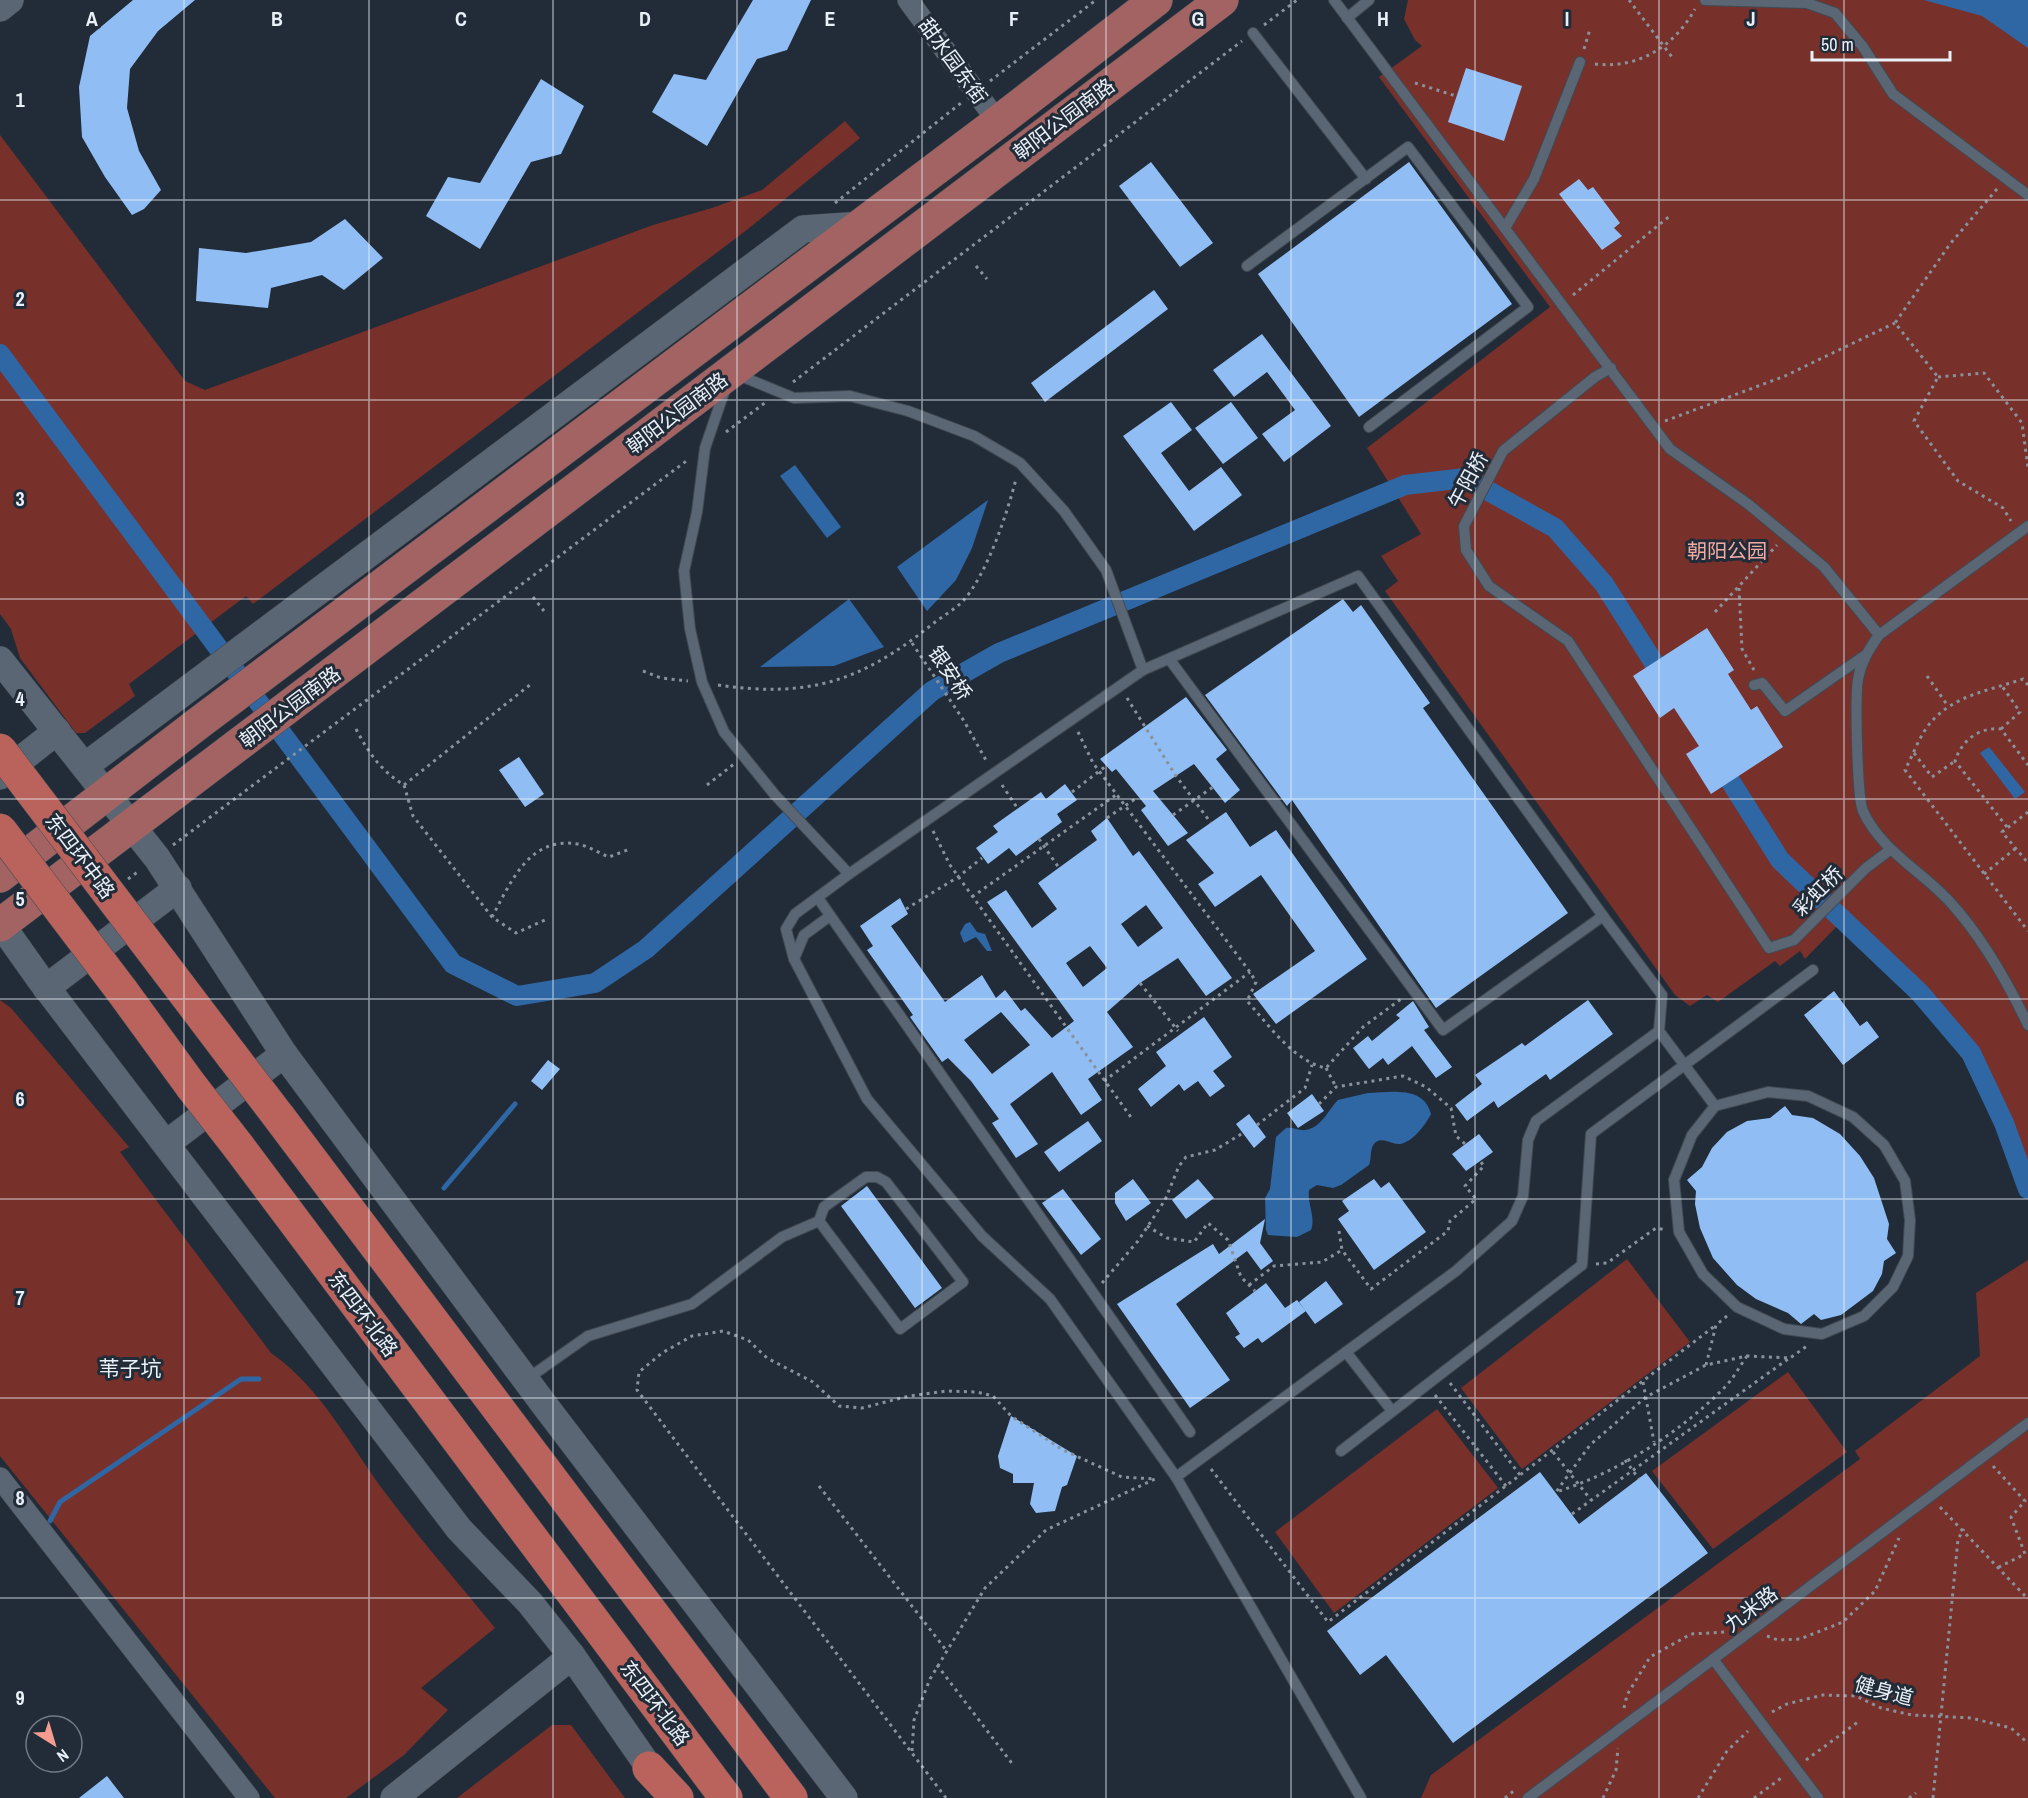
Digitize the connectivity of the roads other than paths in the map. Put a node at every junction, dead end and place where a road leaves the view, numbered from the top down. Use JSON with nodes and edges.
{"nodes":[{"id":1,"x":10,"y":0,"type":"edge"},
{"id":2,"x":908,"y":0,"type":"edge"},
{"id":3,"x":1156,"y":0,"type":"edge"},
{"id":4,"x":1222,"y":0,"type":"edge"},
{"id":5,"x":1334,"y":0,"type":"edge"},
{"id":6,"x":1370,"y":0,"type":"edge"},
{"id":7,"x":1705,"y":0,"type":"edge"},
{"id":8,"x":1834,"y":0,"type":"edge"},
{"id":9,"x":0,"y":8,"type":"edge"},
{"id":10,"x":1835,"y":13,"type":"junction"},
{"id":11,"x":1347,"y":18,"type":"junction"},
{"id":12,"x":1254,"y":33,"type":"road end"},
{"id":13,"x":1580,"y":62,"type":"road end"},
{"id":14,"x":998,"y":122,"type":"junction"},
{"id":15,"x":1366,"y":179,"type":"junction"},
{"id":16,"x":2028,"y":195,"type":"edge"},
{"id":17,"x":862,"y":225,"type":"junction"},
{"id":18,"x":1505,"y":228,"type":"junction"},
{"id":19,"x":1247,"y":266,"type":"dead end"},
{"id":20,"x":1611,"y":368,"type":"junction"},
{"id":21,"x":731,"y":372,"type":"junction"},
{"id":22,"x":1369,"y":427,"type":"dead end"},
{"id":23,"x":2024,"y":529,"type":"edge"},
{"id":24,"x":1879,"y":635,"type":"junction"},
{"id":25,"x":1864,"y":656,"type":"junction"},
{"id":26,"x":0,"y":660,"type":"edge"},
{"id":27,"x":1170,"y":660,"type":"junction"},
{"id":28,"x":1143,"y":670,"type":"junction"},
{"id":29,"x":1758,"y":684,"type":"road end"},
{"id":30,"x":57,"y":731,"type":"junction"},
{"id":31,"x":0,"y":750,"type":"edge"},
{"id":32,"x":86,"y":766,"type":"junction"},
{"id":33,"x":0,"y":776,"type":"edge"},
{"id":34,"x":108,"y":793,"type":"junction"},
{"id":35,"x":132,"y":825,"type":"junction"},
{"id":36,"x":0,"y":830,"type":"edge"},
{"id":37,"x":1890,"y":850,"type":"junction"},
{"id":38,"x":849,"y":874,"type":"junction"},
{"id":39,"x":0,"y":876,"type":"edge"},
{"id":40,"x":178,"y":888,"type":"junction"},
{"id":41,"x":818,"y":897,"type":"junction"},
{"id":42,"x":830,"y":916,"type":"junction"},
{"id":43,"x":1603,"y":916,"type":"junction"},
{"id":44,"x":0,"y":924,"type":"edge"},
{"id":45,"x":1794,"y":940,"type":"joint"},
{"id":46,"x":794,"y":959,"type":"junction"},
{"id":47,"x":1813,"y":970,"type":"dead end"},
{"id":48,"x":46,"y":988,"type":"junction"},
{"id":49,"x":2028,"y":1025,"type":"edge"},
{"id":50,"x":1659,"y":1031,"type":"junction"},
{"id":51,"x":284,"y":1054,"type":"junction"},
{"id":52,"x":1685,"y":1066,"type":"junction"},
{"id":53,"x":1715,"y":1106,"type":"junction"},
{"id":54,"x":166,"y":1144,"type":"junction"},
{"id":55,"x":819,"y":1221,"type":"junction"},
{"id":56,"x":1347,"y":1352,"type":"junction"},
{"id":57,"x":526,"y":1380,"type":"junction"},
{"id":58,"x":1392,"y":1411,"type":"junction"},
{"id":59,"x":2028,"y":1424,"type":"edge"},
{"id":60,"x":1190,"y":1432,"type":"dead end"},
{"id":61,"x":1341,"y":1451,"type":"dead end"},
{"id":62,"x":1176,"y":1477,"type":"junction"},
{"id":63,"x":0,"y":1478,"type":"edge"},
{"id":64,"x":572,"y":1656,"type":"junction"},
{"id":65,"x":1713,"y":1659,"type":"junction"},
{"id":66,"x":649,"y":1768,"type":"junction"},
{"id":67,"x":249,"y":1798,"type":"edge"},
{"id":68,"x":394,"y":1798,"type":"edge"},
{"id":69,"x":671,"y":1798,"type":"edge"},
{"id":70,"x":677,"y":1798,"type":"edge"},
{"id":71,"x":726,"y":1798,"type":"edge"},
{"id":72,"x":791,"y":1798,"type":"edge"},
{"id":73,"x":844,"y":1798,"type":"edge"},
{"id":74,"x":1360,"y":1798,"type":"edge"},
{"id":75,"x":1528,"y":1798,"type":"edge"},
{"id":76,"x":1818,"y":1798,"type":"edge"}],
"edges":[{"from":1,"to":9,"type":"street"},
{"from":2,"to":14,"type":"street","name":"甜水园东街"},
{"from":3,"to":14,"type":"main road","name":"朝阳公园南路"},
{"from":4,"to":21,"type":"main road","name":"朝阳公园南路"},
{"from":5,"to":11,"type":"lane"},
{"from":6,"to":11,"type":"lane"},
{"from":7,"to":10,"type":"lane"},
{"from":8,"to":10,"type":"lane"},
{"from":10,"to":16,"type":"lane"},
{"from":11,"to":18,"type":"lane"},
{"from":12,"to":15,"type":"lane"},
{"from":13,"to":18,"type":"lane"},
{"from":14,"to":17,"type":"main road","name":"朝阳公园南路"},
{"from":15,"to":19,"type":"lane"},
{"from":15,"to":22,"type":"lane"},
{"from":17,"to":32,"type":"street"},
{"from":17,"to":34,"type":"main road","name":"朝阳公园南路"},
{"from":18,"to":20,"type":"lane"},
{"from":20,"to":24,"type":"lane"},
{"from":20,"to":45,"type":"lane","name":"午阳桥"},
{"from":21,"to":28,"type":"lane"},
{"from":21,"to":35,"type":"main road","name":"朝阳公园南路"},
{"from":21,"to":38,"type":"lane"},
{"from":23,"to":24,"type":"lane"},
{"from":24,"to":25,"type":"lane"},
{"from":25,"to":29,"type":"lane"},
{"from":25,"to":37,"type":"lane"},
{"from":26,"to":30,"type":"street"},
{"from":27,"to":28,"type":"lane"},
{"from":27,"to":43,"type":"lane"},
{"from":27,"to":43,"type":"lane"},
{"from":28,"to":38,"type":"lane"},
{"from":30,"to":32,"type":"street"},
{"from":30,"to":33,"type":"street"},
{"from":31,"to":72,"type":"highway","name":"东四环中路","bridge":true},
{"from":32,"to":34,"type":"street"},
{"from":34,"to":35,"type":"street"},
{"from":34,"to":39,"type":"main road","name":"朝阳公园南路"},
{"from":35,"to":40,"type":"street"},
{"from":35,"to":44,"type":"main road","name":"朝阳公园南路"},
{"from":36,"to":71,"type":"highway","name":"东四环北路","bridge":true},
{"from":37,"to":45,"type":"lane","name":"彩虹桥"},
{"from":37,"to":49,"type":"lane"},
{"from":38,"to":41,"type":"lane"},
{"from":40,"to":48,"type":"street"},
{"from":40,"to":51,"type":"street"},
{"from":41,"to":42,"type":"lane"},
{"from":41,"to":46,"type":"lane"},
{"from":42,"to":46,"type":"lane"},
{"from":42,"to":60,"type":"lane"},
{"from":43,"to":50,"type":"lane"},
{"from":44,"to":48,"type":"street","name":"东四环北路"},
{"from":46,"to":62,"type":"lane"},
{"from":47,"to":52,"type":"lane"},
{"from":48,"to":54,"type":"street","name":"东四环北路"},
{"from":50,"to":52,"type":"lane"},
{"from":50,"to":56,"type":"lane"},
{"from":51,"to":54,"type":"street"},
{"from":51,"to":57,"type":"street"},
{"from":52,"to":53,"type":"lane"},
{"from":52,"to":58,"type":"lane"},
{"from":53,"to":53,"type":"lane"},
{"from":54,"to":64,"type":"street","name":"东四环北路"},
{"from":55,"to":55,"type":"lane"},
{"from":55,"to":57,"type":"lane"},
{"from":56,"to":58,"type":"lane"},
{"from":56,"to":62,"type":"lane"},
{"from":57,"to":73,"type":"street"},
{"from":58,"to":61,"type":"lane"},
{"from":59,"to":65,"type":"lane","name":"九米路"},
{"from":62,"to":74,"type":"lane"},
{"from":63,"to":67,"type":"street"},
{"from":64,"to":66,"type":"street","name":"东四环北路"},
{"from":64,"to":68,"type":"street"},
{"from":65,"to":75,"type":"lane","name":"九米路"},
{"from":65,"to":76,"type":"lane"},
{"from":66,"to":69,"type":"street","name":"东四环北路"},
{"from":66,"to":70,"type":"highway"}]}
